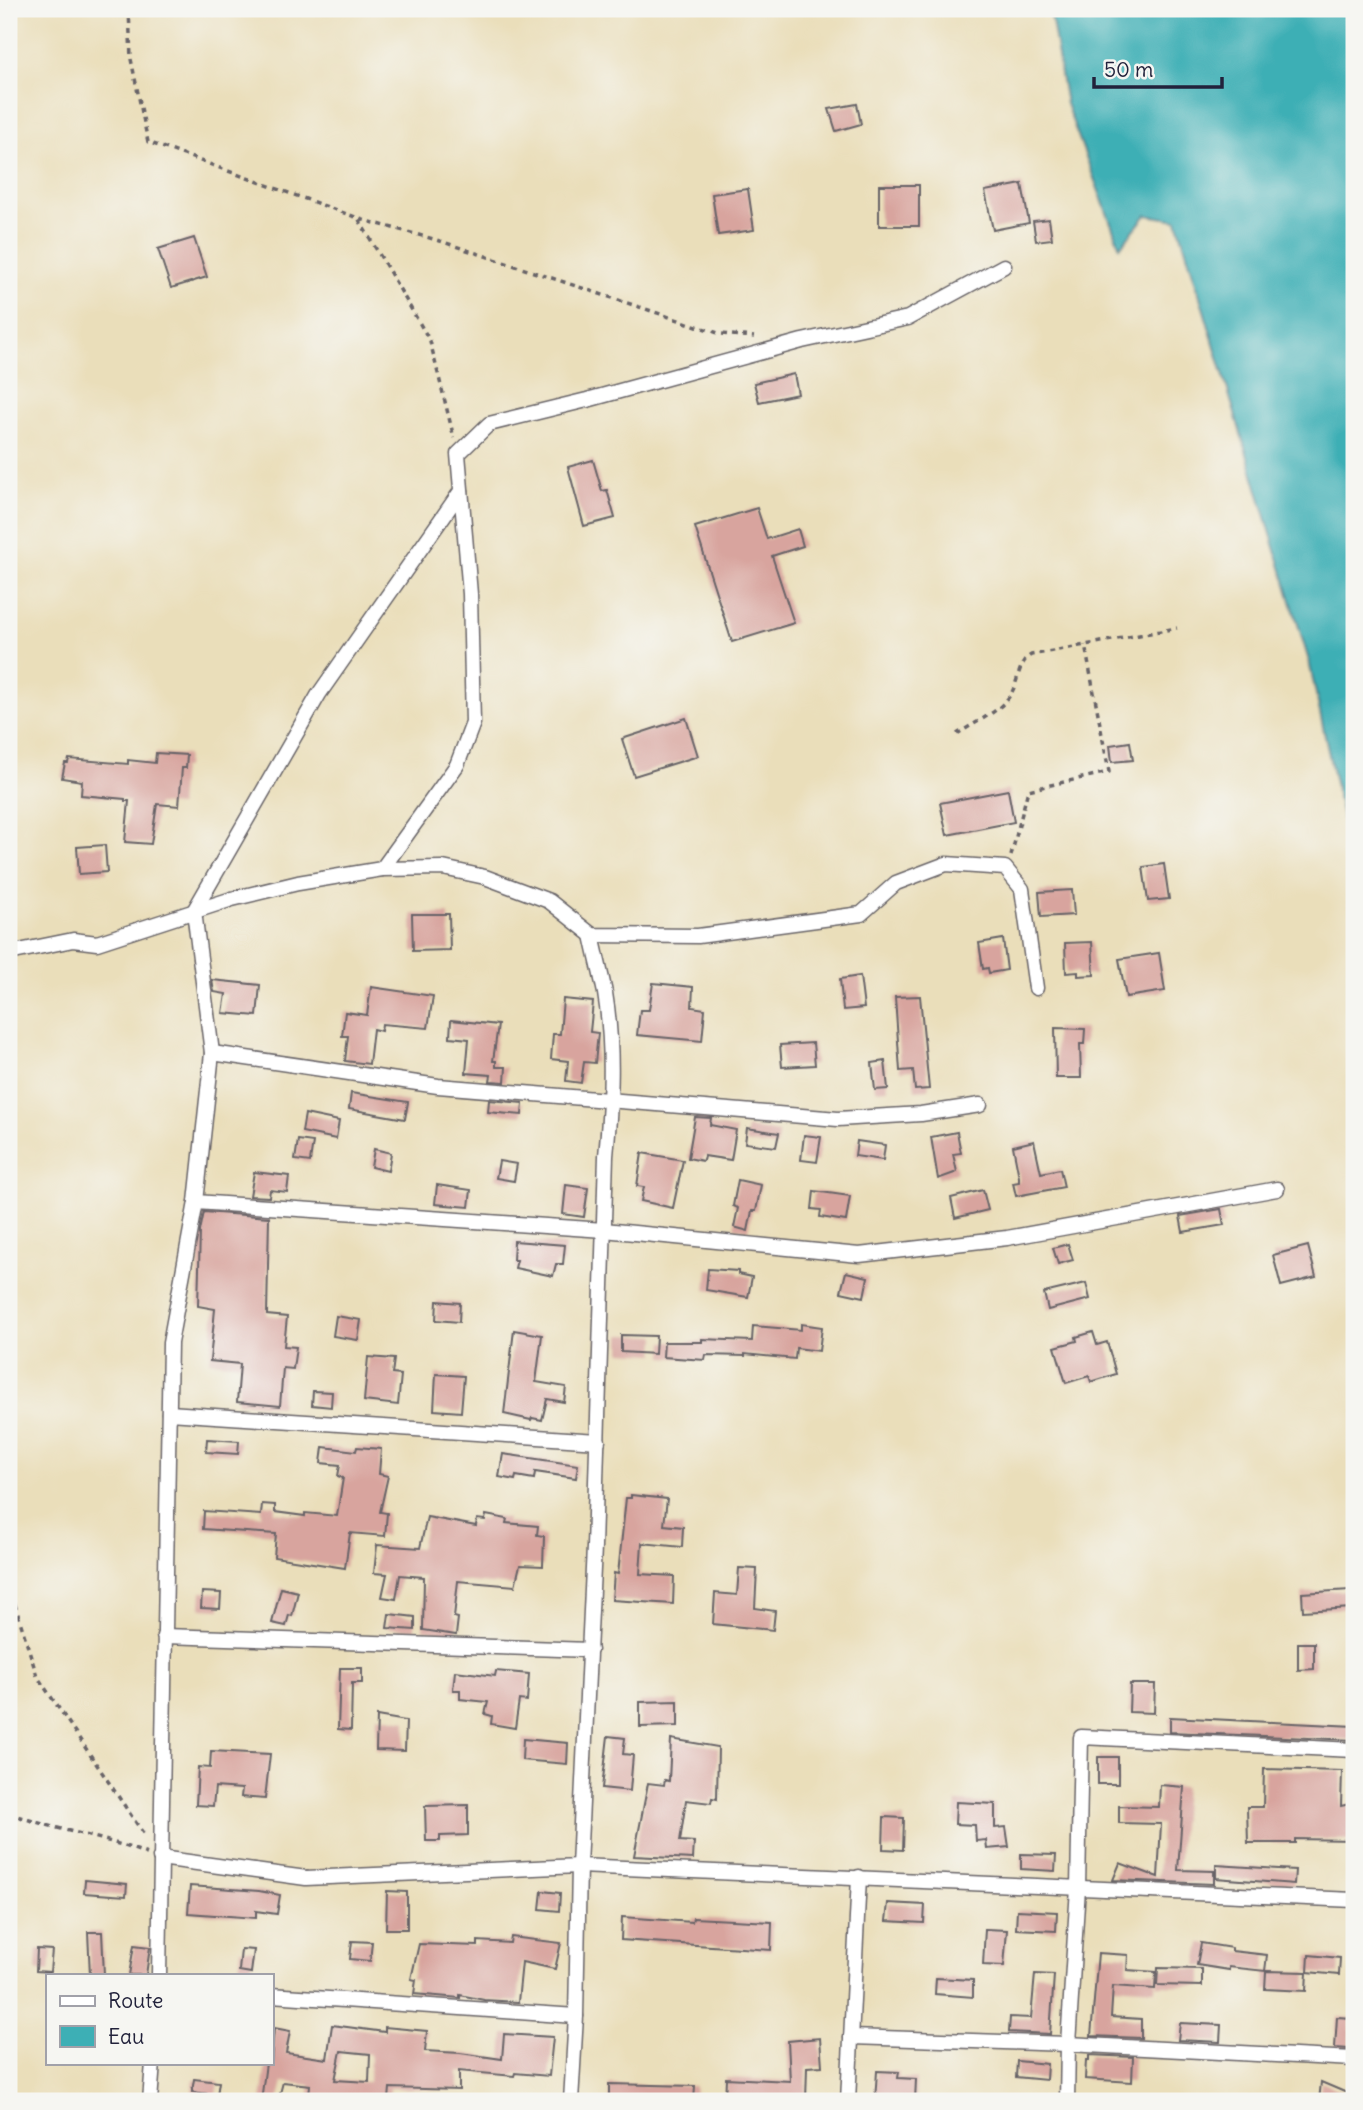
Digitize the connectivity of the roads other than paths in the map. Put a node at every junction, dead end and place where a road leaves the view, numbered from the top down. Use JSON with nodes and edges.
{"nodes":[{"id":1,"x":1004,"y":266,"type":"dead end"},
{"id":2,"x":461,"y":491,"type":"junction"},
{"id":3,"x":382,"y":869,"type":"junction"},
{"id":4,"x":194,"y":911,"type":"junction"},
{"id":5,"x":592,"y":935,"type":"junction"},
{"id":6,"x":9,"y":953,"type":"edge"},
{"id":7,"x":1036,"y":988,"type":"dead end"},
{"id":8,"x":212,"y":1053,"type":"junction"},
{"id":9,"x":611,"y":1100,"type":"junction"},
{"id":10,"x":980,"y":1105,"type":"dead end"},
{"id":11,"x":1277,"y":1189,"type":"dead end"},
{"id":12,"x":196,"y":1202,"type":"junction"},
{"id":13,"x":604,"y":1230,"type":"junction"},
{"id":14,"x":169,"y":1412,"type":"junction"},
{"id":15,"x":598,"y":1441,"type":"junction"},
{"id":16,"x":164,"y":1636,"type":"junction"},
{"id":17,"x":590,"y":1650,"type":"junction"},
{"id":18,"x":1354,"y":1750,"type":"edge"},
{"id":19,"x":160,"y":1858,"type":"junction"},
{"id":20,"x":579,"y":1866,"type":"junction"},
{"id":21,"x":859,"y":1877,"type":"junction"},
{"id":22,"x":1078,"y":1888,"type":"junction"},
{"id":23,"x":1354,"y":1900,"type":"edge"},
{"id":24,"x":159,"y":1974,"type":"edge"},
{"id":25,"x":273,"y":1995,"type":"edge"},
{"id":26,"x":576,"y":2016,"type":"junction"},
{"id":27,"x":851,"y":2037,"type":"junction"},
{"id":28,"x":1068,"y":2044,"type":"junction"},
{"id":29,"x":1354,"y":2059,"type":"edge"},
{"id":30,"x":153,"y":2064,"type":"edge"},
{"id":31,"x":150,"y":2101,"type":"edge"},
{"id":32,"x":571,"y":2101,"type":"edge"},
{"id":33,"x":848,"y":2101,"type":"edge"},
{"id":34,"x":1067,"y":2101,"type":"edge"}],
"edges":[{"from":1,"to":2,"type":"street"},
{"from":2,"to":3,"type":"street"},
{"from":2,"to":4,"type":"street"},
{"from":3,"to":4,"type":"street"},
{"from":3,"to":5,"type":"street"},
{"from":4,"to":6,"type":"street"},
{"from":4,"to":8,"type":"street"},
{"from":5,"to":7,"type":"street"},
{"from":5,"to":9,"type":"street"},
{"from":8,"to":9,"type":"street"},
{"from":8,"to":12,"type":"street"},
{"from":9,"to":10,"type":"street"},
{"from":9,"to":13,"type":"street"},
{"from":11,"to":13,"type":"street"},
{"from":12,"to":13,"type":"street"},
{"from":12,"to":14,"type":"street"},
{"from":13,"to":15,"type":"street"},
{"from":14,"to":15,"type":"street"},
{"from":14,"to":16,"type":"street"},
{"from":15,"to":17,"type":"street"},
{"from":16,"to":17,"type":"street"},
{"from":16,"to":19,"type":"street"},
{"from":17,"to":20,"type":"street"},
{"from":18,"to":22,"type":"street"},
{"from":19,"to":20,"type":"street"},
{"from":19,"to":24,"type":"street"},
{"from":20,"to":21,"type":"street"},
{"from":20,"to":26,"type":"street"},
{"from":21,"to":22,"type":"street"},
{"from":21,"to":27,"type":"street"},
{"from":22,"to":23,"type":"street"},
{"from":22,"to":28,"type":"street"},
{"from":25,"to":26,"type":"street"},
{"from":26,"to":32,"type":"street"},
{"from":27,"to":28,"type":"street"},
{"from":27,"to":33,"type":"street"},
{"from":28,"to":29,"type":"street"},
{"from":28,"to":34,"type":"street"},
{"from":30,"to":31,"type":"street"}]}
